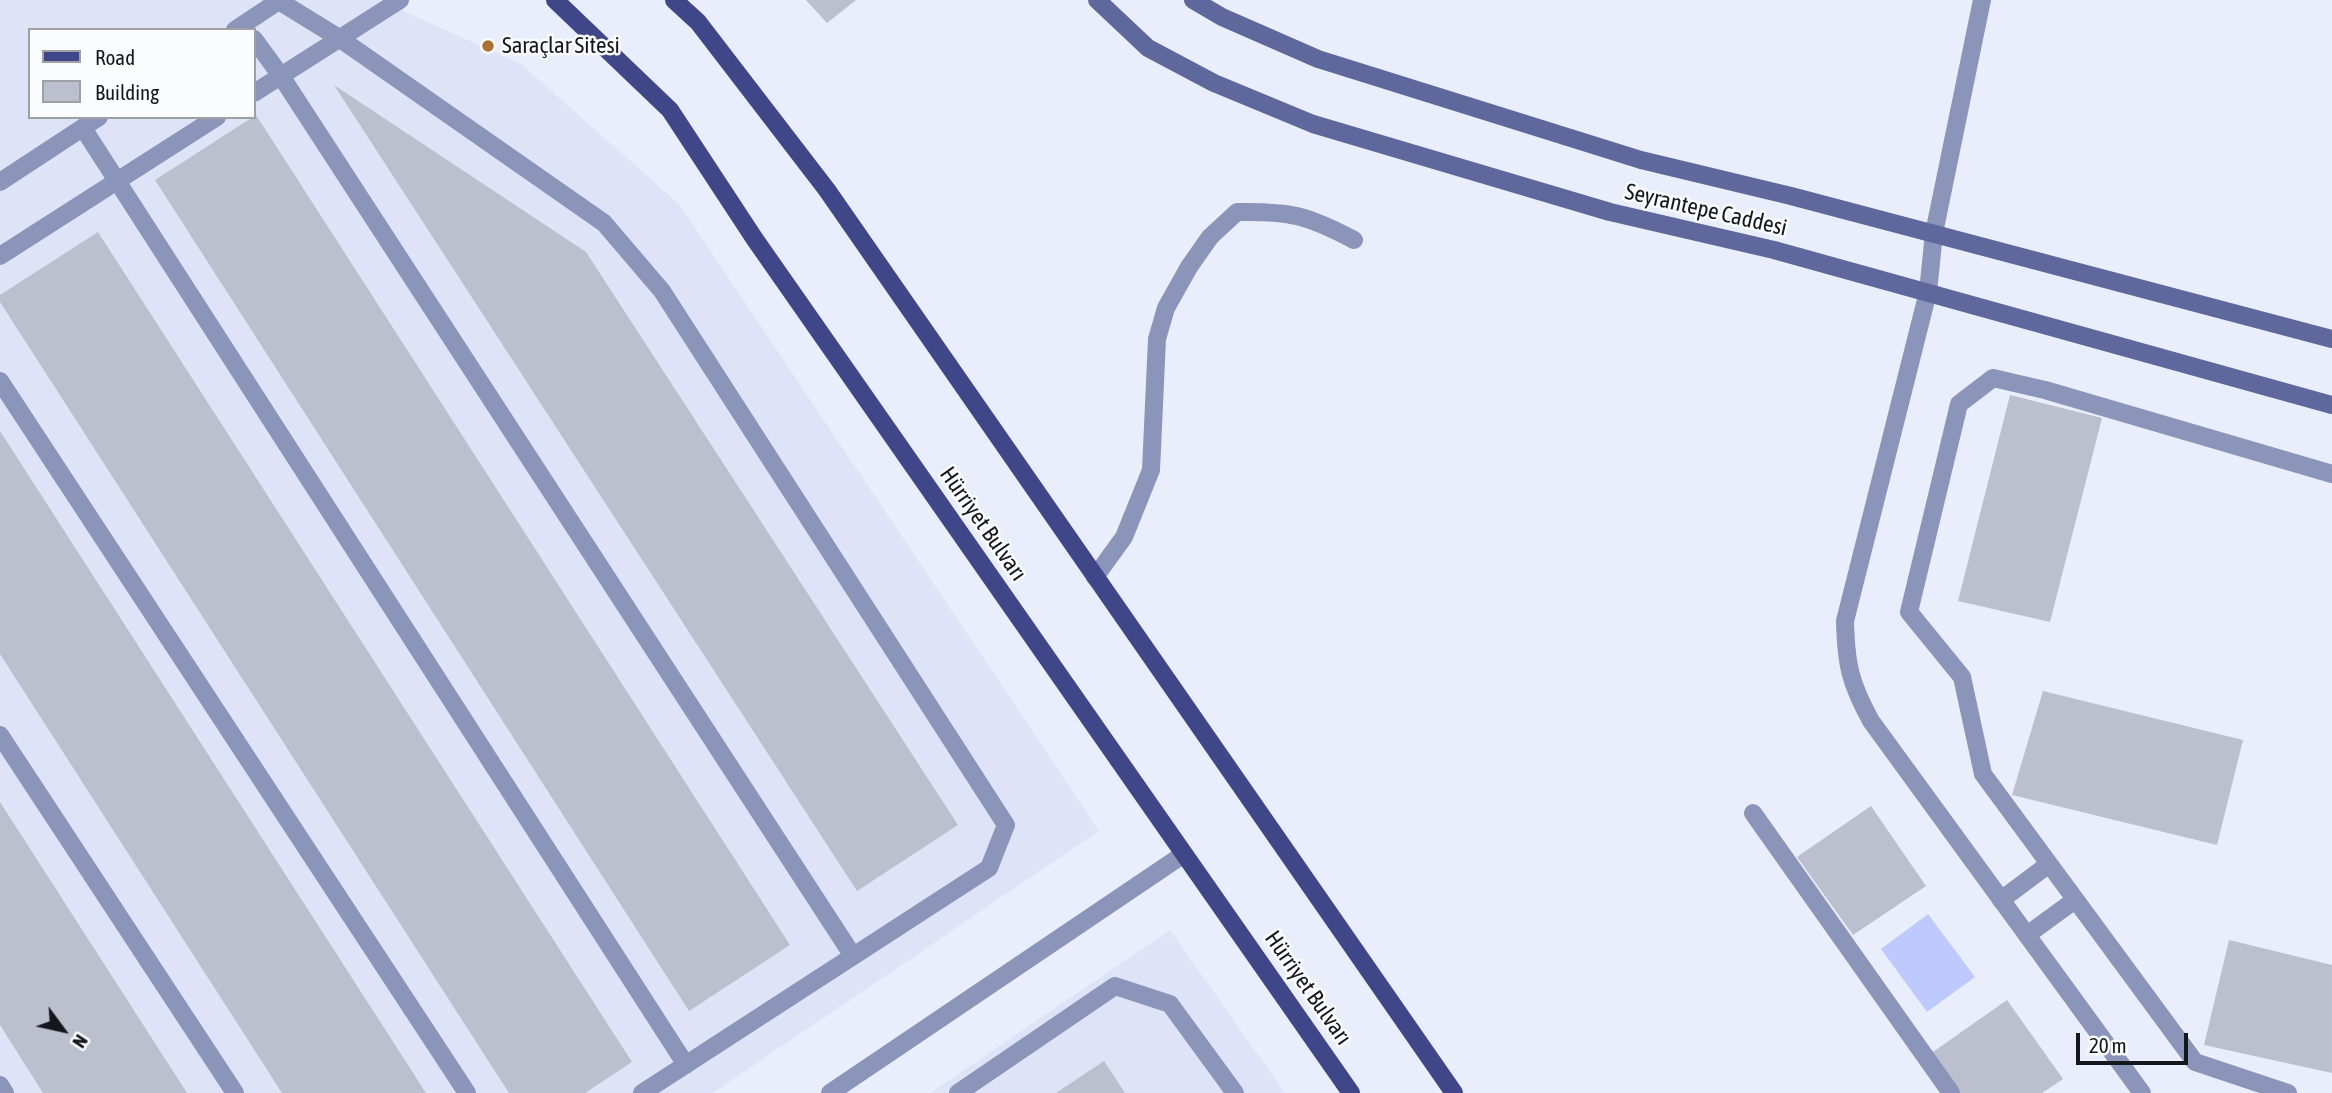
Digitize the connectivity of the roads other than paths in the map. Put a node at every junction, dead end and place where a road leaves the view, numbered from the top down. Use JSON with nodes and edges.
{"nodes":[{"id":1,"x":400,"y":0,"type":"edge"},
{"id":2,"x":555,"y":0,"type":"edge"},
{"id":3,"x":674,"y":0,"type":"edge"},
{"id":4,"x":1193,"y":0,"type":"edge"},
{"id":5,"x":1982,"y":0,"type":"edge"},
{"id":6,"x":279,"y":1,"type":"edge"},
{"id":7,"x":1104,"y":3,"type":"edge"},
{"id":8,"x":241,"y":28,"type":"edge"},
{"id":9,"x":339,"y":38,"type":"junction"},
{"id":10,"x":256,"y":42,"type":"edge"},
{"id":11,"x":281,"y":76,"type":"junction"},
{"id":12,"x":256,"y":92,"type":"edge"},
{"id":13,"x":96,"y":119,"type":"edge"},
{"id":14,"x":213,"y":119,"type":"edge"},
{"id":15,"x":83,"y":128,"type":"junction"},
{"id":16,"x":0,"y":181,"type":"edge"},
{"id":17,"x":118,"y":181,"type":"junction"},
{"id":18,"x":1934,"y":233,"type":"junction"},
{"id":19,"x":1354,"y":240,"type":"dead end"},
{"id":20,"x":0,"y":256,"type":"edge"},
{"id":21,"x":1928,"y":292,"type":"junction"},
{"id":22,"x":2332,"y":339,"type":"edge"},
{"id":23,"x":0,"y":381,"type":"edge"},
{"id":24,"x":2332,"y":405,"type":"edge"},
{"id":25,"x":2332,"y":474,"type":"edge"},
{"id":26,"x":1095,"y":577,"type":"junction"},
{"id":27,"x":0,"y":735,"type":"edge"},
{"id":28,"x":1753,"y":813,"type":"dead end"},
{"id":29,"x":1184,"y":854,"type":"junction"},
{"id":30,"x":2049,"y":864,"type":"junction"},
{"id":31,"x":2001,"y":900,"type":"junction"},
{"id":32,"x":2075,"y":900,"type":"junction"},
{"id":33,"x":2027,"y":935,"type":"junction"},
{"id":34,"x":853,"y":956,"type":"junction"},
{"id":35,"x":686,"y":1065,"type":"junction"},
{"id":36,"x":0,"y":1085,"type":"edge"},
{"id":37,"x":5,"y":1093,"type":"edge"},
{"id":38,"x":235,"y":1093,"type":"edge"},
{"id":39,"x":467,"y":1093,"type":"edge"},
{"id":40,"x":642,"y":1093,"type":"edge"},
{"id":41,"x":830,"y":1093,"type":"edge"},
{"id":42,"x":958,"y":1093,"type":"edge"},
{"id":43,"x":1235,"y":1093,"type":"edge"},
{"id":44,"x":1351,"y":1093,"type":"edge"},
{"id":45,"x":1454,"y":1093,"type":"edge"},
{"id":46,"x":1951,"y":1093,"type":"edge"},
{"id":47,"x":2142,"y":1093,"type":"edge"},
{"id":48,"x":2288,"y":1093,"type":"edge"}],
"edges":[{"from":1,"to":9,"type":"street"},
{"from":2,"to":29,"type":"main road","name":"Hürriyet Bulvarı"},
{"from":3,"to":26,"type":"main road"},
{"from":4,"to":18,"type":"main road","name":"Seyrantepe Caddesi"},
{"from":5,"to":18,"type":"street"},
{"from":6,"to":8,"type":"street"},
{"from":6,"to":9,"type":"street"},
{"from":7,"to":21,"type":"main road","name":"Seyrantepe Caddesi"},
{"from":9,"to":11,"type":"street"},
{"from":9,"to":34,"type":"street"},
{"from":10,"to":11,"type":"street"},
{"from":11,"to":12,"type":"street"},
{"from":11,"to":34,"type":"street"},
{"from":13,"to":15,"type":"street"},
{"from":14,"to":17,"type":"street"},
{"from":15,"to":16,"type":"street"},
{"from":15,"to":17,"type":"street"},
{"from":17,"to":20,"type":"street"},
{"from":17,"to":35,"type":"street"},
{"from":18,"to":21,"type":"street"},
{"from":18,"to":22,"type":"main road","name":"Seyrantepe Caddesi"},
{"from":19,"to":26,"type":"street"},
{"from":21,"to":24,"type":"main road","name":"Seyrantepe Caddesi"},
{"from":21,"to":31,"type":"street"},
{"from":23,"to":39,"type":"street"},
{"from":25,"to":30,"type":"street"},
{"from":26,"to":45,"type":"main road"},
{"from":27,"to":38,"type":"street"},
{"from":28,"to":46,"type":"street"},
{"from":29,"to":41,"type":"street"},
{"from":29,"to":44,"type":"main road","name":"Hürriyet Bulvarı"},
{"from":30,"to":31,"type":"street"},
{"from":30,"to":32,"type":"street"},
{"from":31,"to":33,"type":"street"},
{"from":32,"to":33,"type":"street"},
{"from":32,"to":48,"type":"street"},
{"from":33,"to":47,"type":"street"},
{"from":34,"to":35,"type":"street"},
{"from":35,"to":40,"type":"street"},
{"from":36,"to":37,"type":"street"},
{"from":42,"to":43,"type":"street"}]}
